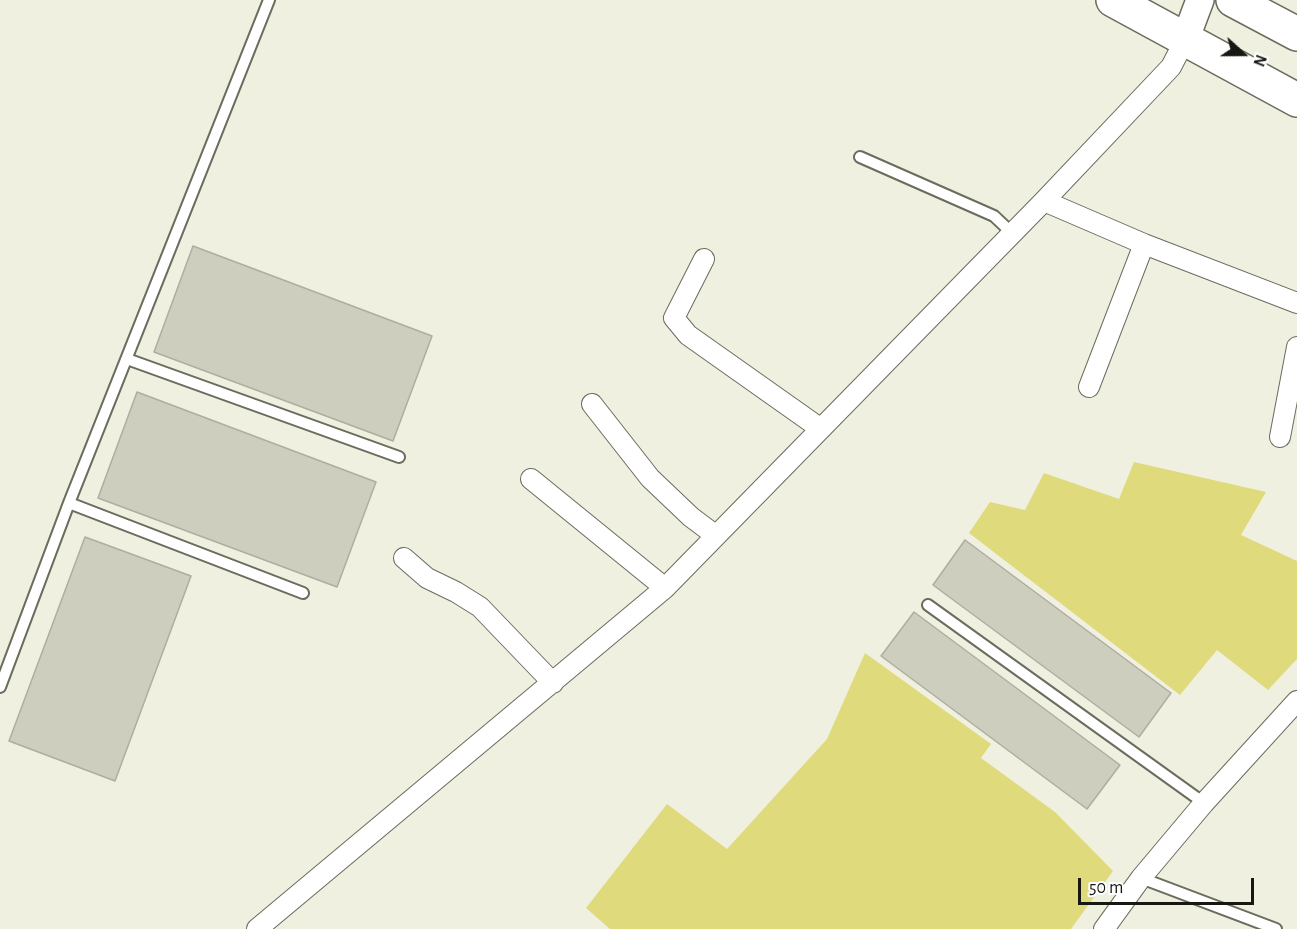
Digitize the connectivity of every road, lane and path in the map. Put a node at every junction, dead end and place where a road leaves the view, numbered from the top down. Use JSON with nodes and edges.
{"nodes":[{"id":1,"x":269,"y":0,"type":"edge"},
{"id":2,"x":1113,"y":0,"type":"edge"},
{"id":3,"x":1200,"y":0,"type":"edge"},
{"id":4,"x":1233,"y":0,"type":"edge"},
{"id":5,"x":1297,"y":34,"type":"edge"},
{"id":6,"x":1185,"y":40,"type":"junction"},
{"id":7,"x":1297,"y":100,"type":"edge"},
{"id":8,"x":860,"y":157,"type":"dead end"},
{"id":9,"x":1044,"y":201,"type":"junction"},
{"id":10,"x":1012,"y":233,"type":"junction"},
{"id":11,"x":1144,"y":244,"type":"junction"},
{"id":12,"x":704,"y":259,"type":"dead end"},
{"id":13,"x":1297,"y":303,"type":"edge"},
{"id":14,"x":1297,"y":348,"type":"edge"},
{"id":15,"x":127,"y":359,"type":"junction"},
{"id":16,"x":1089,"y":387,"type":"dead end"},
{"id":17,"x":592,"y":404,"type":"dead end"},
{"id":18,"x":821,"y":429,"type":"junction"},
{"id":19,"x":1280,"y":437,"type":"dead end"},
{"id":20,"x":399,"y":457,"type":"dead end"},
{"id":21,"x":531,"y":479,"type":"dead end"},
{"id":22,"x":69,"y":503,"type":"junction"},
{"id":23,"x":715,"y":535,"type":"junction"},
{"id":24,"x":404,"y":558,"type":"dead end"},
{"id":25,"x":665,"y":588,"type":"junction"},
{"id":26,"x":303,"y":592,"type":"dead end"},
{"id":27,"x":928,"y":604,"type":"dead end"},
{"id":28,"x":553,"y":683,"type":"junction"},
{"id":29,"x":0,"y":687,"type":"edge"},
{"id":30,"x":1297,"y":701,"type":"edge"},
{"id":31,"x":1204,"y":803,"type":"junction"},
{"id":32,"x":1141,"y":878,"type":"junction"},
{"id":33,"x":257,"y":929,"type":"edge"},
{"id":34,"x":1104,"y":929,"type":"edge"},
{"id":35,"x":1276,"y":929,"type":"edge"}],
"edges":[{"from":1,"to":15,"type":"lane"},
{"from":2,"to":6,"type":"highway"},
{"from":3,"to":6,"type":"street"},
{"from":4,"to":5,"type":"highway"},
{"from":6,"to":7,"type":"highway"},
{"from":6,"to":9,"type":"street"},
{"from":8,"to":10,"type":"lane"},
{"from":9,"to":10,"type":"street"},
{"from":9,"to":11,"type":"street"},
{"from":10,"to":18,"type":"street"},
{"from":11,"to":13,"type":"street"},
{"from":11,"to":16,"type":"street"},
{"from":12,"to":18,"type":"street"},
{"from":14,"to":19,"type":"street"},
{"from":15,"to":20,"type":"lane"},
{"from":15,"to":22,"type":"lane"},
{"from":17,"to":23,"type":"street"},
{"from":18,"to":23,"type":"street"},
{"from":21,"to":25,"type":"street"},
{"from":22,"to":26,"type":"lane"},
{"from":22,"to":29,"type":"lane"},
{"from":23,"to":25,"type":"street"},
{"from":24,"to":28,"type":"street"},
{"from":25,"to":28,"type":"street"},
{"from":27,"to":31,"type":"lane"},
{"from":28,"to":33,"type":"street"},
{"from":30,"to":31,"type":"street"},
{"from":31,"to":32,"type":"street"},
{"from":32,"to":34,"type":"street"},
{"from":32,"to":35,"type":"lane"}]}
